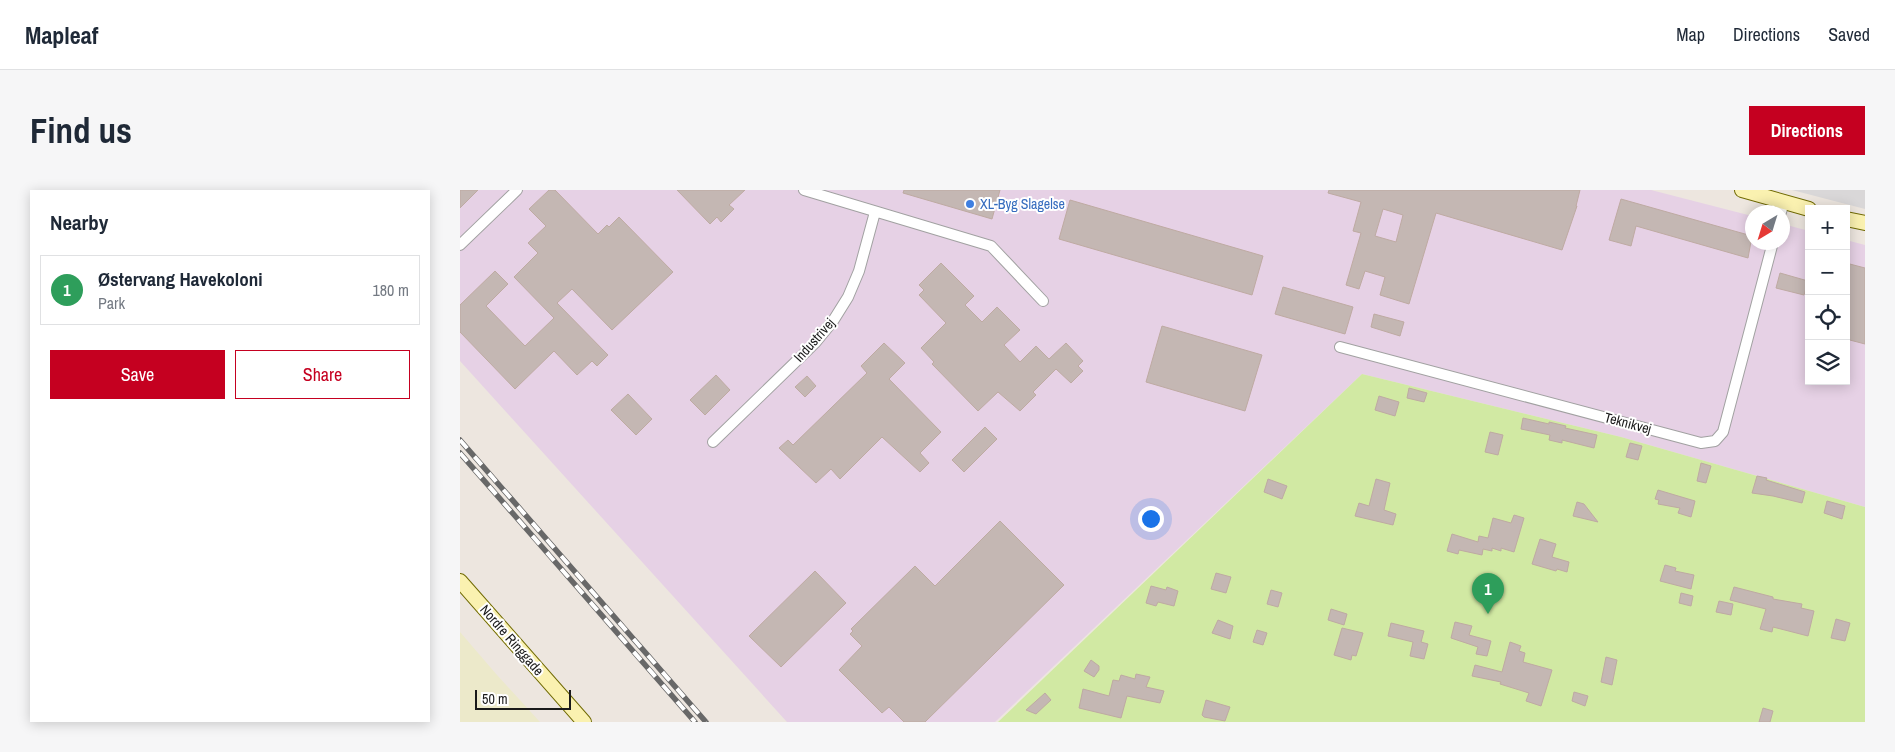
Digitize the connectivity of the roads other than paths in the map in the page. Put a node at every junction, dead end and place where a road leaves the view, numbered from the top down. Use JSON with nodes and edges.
{"nodes":[{"id":1,"x":516,"y":190,"type":"edge"},
{"id":2,"x":804,"y":190,"type":"edge"},
{"id":3,"x":1742,"y":190,"type":"edge"},
{"id":4,"x":1777,"y":205,"type":"edge"},
{"id":5,"x":1790,"y":208,"type":"edge"},
{"id":6,"x":1805,"y":209,"type":"edge"},
{"id":7,"x":875,"y":212,"type":"junction"},
{"id":8,"x":1850,"y":220,"type":"edge"},
{"id":9,"x":1865,"y":224,"type":"edge"},
{"id":10,"x":460,"y":245,"type":"edge"},
{"id":11,"x":1771,"y":250,"type":"edge"},
{"id":12,"x":1043,"y":301,"type":"dead end"},
{"id":13,"x":1340,"y":347,"type":"dead end"},
{"id":14,"x":713,"y":442,"type":"dead end"},
{"id":15,"x":460,"y":581,"type":"edge"},
{"id":16,"x":584,"y":722,"type":"edge"}],
"edges":[{"from":1,"to":10,"type":"street"},
{"from":2,"to":7,"type":"street"},
{"from":3,"to":4,"type":"street"},
{"from":5,"to":6,"type":"street"},
{"from":7,"to":12,"type":"street"},
{"from":7,"to":14,"type":"street","name":"Industrivej"},
{"from":8,"to":9,"type":"street"},
{"from":11,"to":13,"type":"street","name":"Teknikvej"},
{"from":15,"to":16,"type":"street","name":"Nordre Ringgade"}]}
